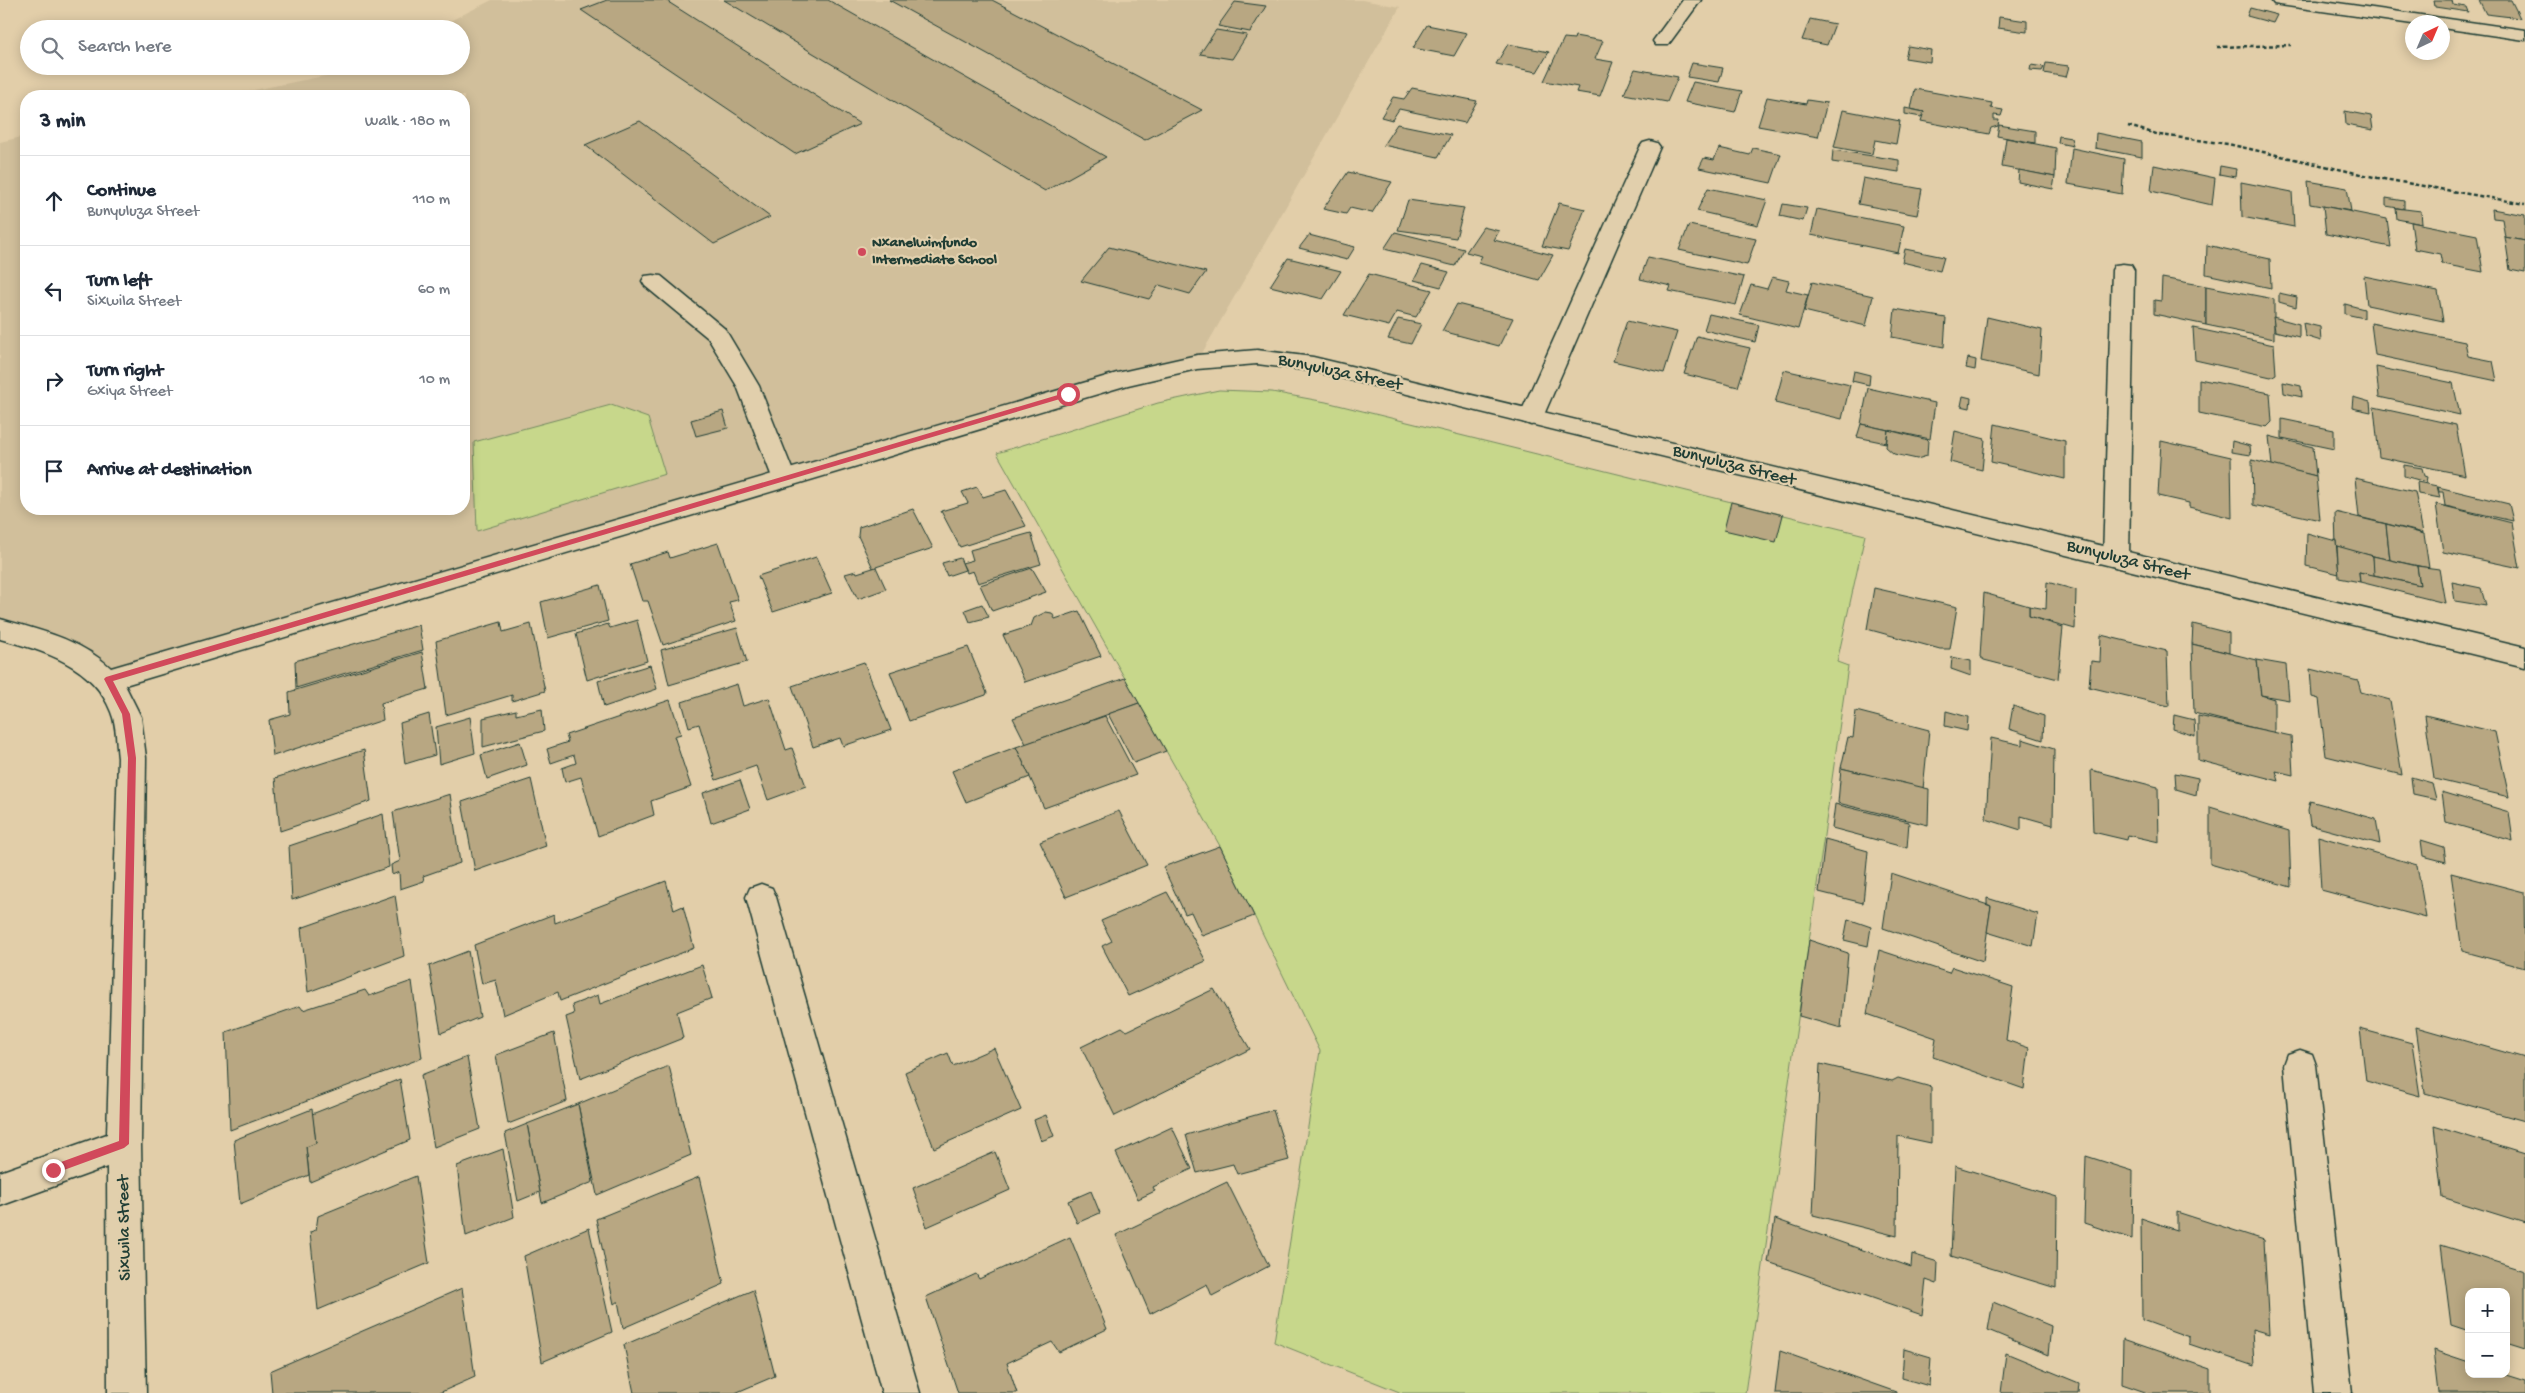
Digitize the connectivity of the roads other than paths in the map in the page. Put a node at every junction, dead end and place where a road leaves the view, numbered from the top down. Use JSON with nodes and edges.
{"nodes":[{"id":1,"x":1692,"y":0,"type":"edge"},
{"id":2,"x":2280,"y":0,"type":"edge"},
{"id":3,"x":2405,"y":18,"type":"edge"},
{"id":4,"x":2450,"y":24,"type":"edge"},
{"id":5,"x":2525,"y":35,"type":"edge"},
{"id":6,"x":1662,"y":41,"type":"dead end"},
{"id":7,"x":1650,"y":147,"type":"dead end"},
{"id":8,"x":2123,"y":270,"type":"dead end"},
{"id":9,"x":653,"y":281,"type":"dead end"},
{"id":10,"x":1532,"y":417,"type":"junction"},
{"id":11,"x":784,"y":479,"type":"junction"},
{"id":12,"x":2116,"y":558,"type":"junction"},
{"id":13,"x":0,"y":629,"type":"edge"},
{"id":14,"x":2525,"y":657,"type":"edge"},
{"id":15,"x":108,"y":679,"type":"junction"},
{"id":16,"x":762,"y":897,"type":"dead end"},
{"id":17,"x":2300,"y":1064,"type":"dead end"},
{"id":18,"x":124,"y":1144,"type":"junction"},
{"id":19,"x":0,"y":1189,"type":"edge"},
{"id":20,"x":127,"y":1393,"type":"edge"},
{"id":21,"x":901,"y":1393,"type":"edge"},
{"id":22,"x":2333,"y":1393,"type":"edge"}],
"edges":[{"from":1,"to":6,"type":"street"},
{"from":2,"to":3,"type":"street"},
{"from":4,"to":5,"type":"street"},
{"from":7,"to":10,"type":"street"},
{"from":8,"to":12,"type":"street"},
{"from":9,"to":11,"type":"street"},
{"from":10,"to":11,"type":"street","name":"Bunyuluza Street"},
{"from":10,"to":12,"type":"street","name":"Bunyuluza Street"},
{"from":11,"to":15,"type":"street","name":"Bunyuluza Street"},
{"from":12,"to":14,"type":"street","name":"Bunyuluza Street"},
{"from":13,"to":15,"type":"street","name":"Sixwila Street"},
{"from":15,"to":18,"type":"street","name":"Sixwila Street"},
{"from":16,"to":21,"type":"street"},
{"from":17,"to":22,"type":"street"},
{"from":18,"to":19,"type":"street"},
{"from":18,"to":20,"type":"street","name":"Sixwila Street"}]}
